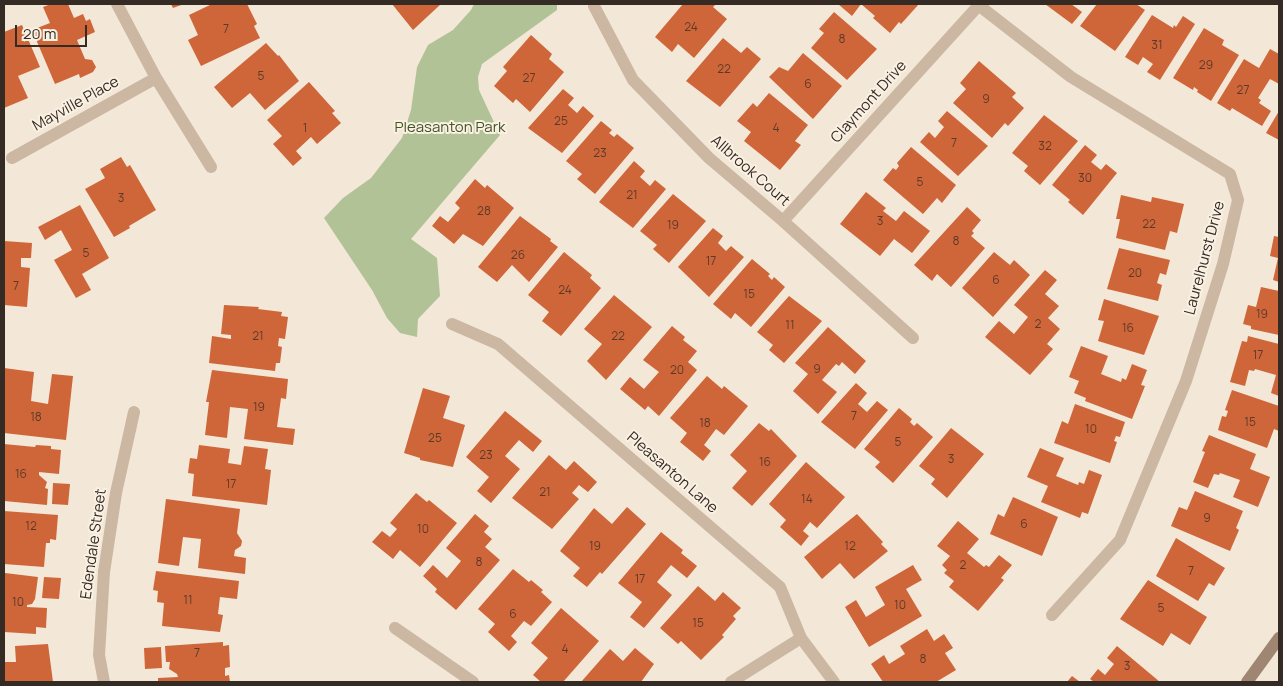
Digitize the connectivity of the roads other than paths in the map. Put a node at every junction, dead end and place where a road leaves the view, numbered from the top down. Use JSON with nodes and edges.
{"nodes":[{"id":1,"x":117,"y":4,"type":"edge"},
{"id":2,"x":978,"y":5,"type":"edge"},
{"id":3,"x":594,"y":6,"type":"dead end"},
{"id":4,"x":156,"y":78,"type":"junction"},
{"id":5,"x":12,"y":158,"type":"dead end"},
{"id":6,"x":211,"y":167,"type":"dead end"},
{"id":7,"x":783,"y":221,"type":"junction"},
{"id":8,"x":452,"y":324,"type":"dead end"},
{"id":9,"x":913,"y":338,"type":"dead end"},
{"id":10,"x":134,"y":412,"type":"dead end"},
{"id":11,"x":1052,"y":615,"type":"dead end"},
{"id":12,"x":395,"y":628,"type":"dead end"},
{"id":13,"x":801,"y":638,"type":"junction"},
{"id":14,"x":1279,"y":638,"type":"edge"},
{"id":15,"x":104,"y":682,"type":"edge"},
{"id":16,"x":473,"y":682,"type":"edge"},
{"id":17,"x":731,"y":682,"type":"edge"},
{"id":18,"x":834,"y":682,"type":"edge"},
{"id":19,"x":1247,"y":682,"type":"edge"}],
"edges":[{"from":1,"to":4,"type":"street"},
{"from":2,"to":7,"type":"street","name":"Claymont Drive"},
{"from":2,"to":11,"type":"street","name":"Laurelhurst Drive"},
{"from":3,"to":7,"type":"street","name":"Allbrook Court"},
{"from":4,"to":5,"type":"street","name":"Mayville Place"},
{"from":4,"to":6,"type":"street"},
{"from":7,"to":9,"type":"street","name":"Allbrook Court"},
{"from":8,"to":13,"type":"street","name":"Pleasanton Lane"},
{"from":10,"to":15,"type":"street","name":"Edendale Street"},
{"from":12,"to":16,"type":"street"},
{"from":13,"to":17,"type":"street"},
{"from":13,"to":18,"type":"street","name":"Pleasanton Lane"},
{"from":14,"to":19,"type":"main road"}]}
